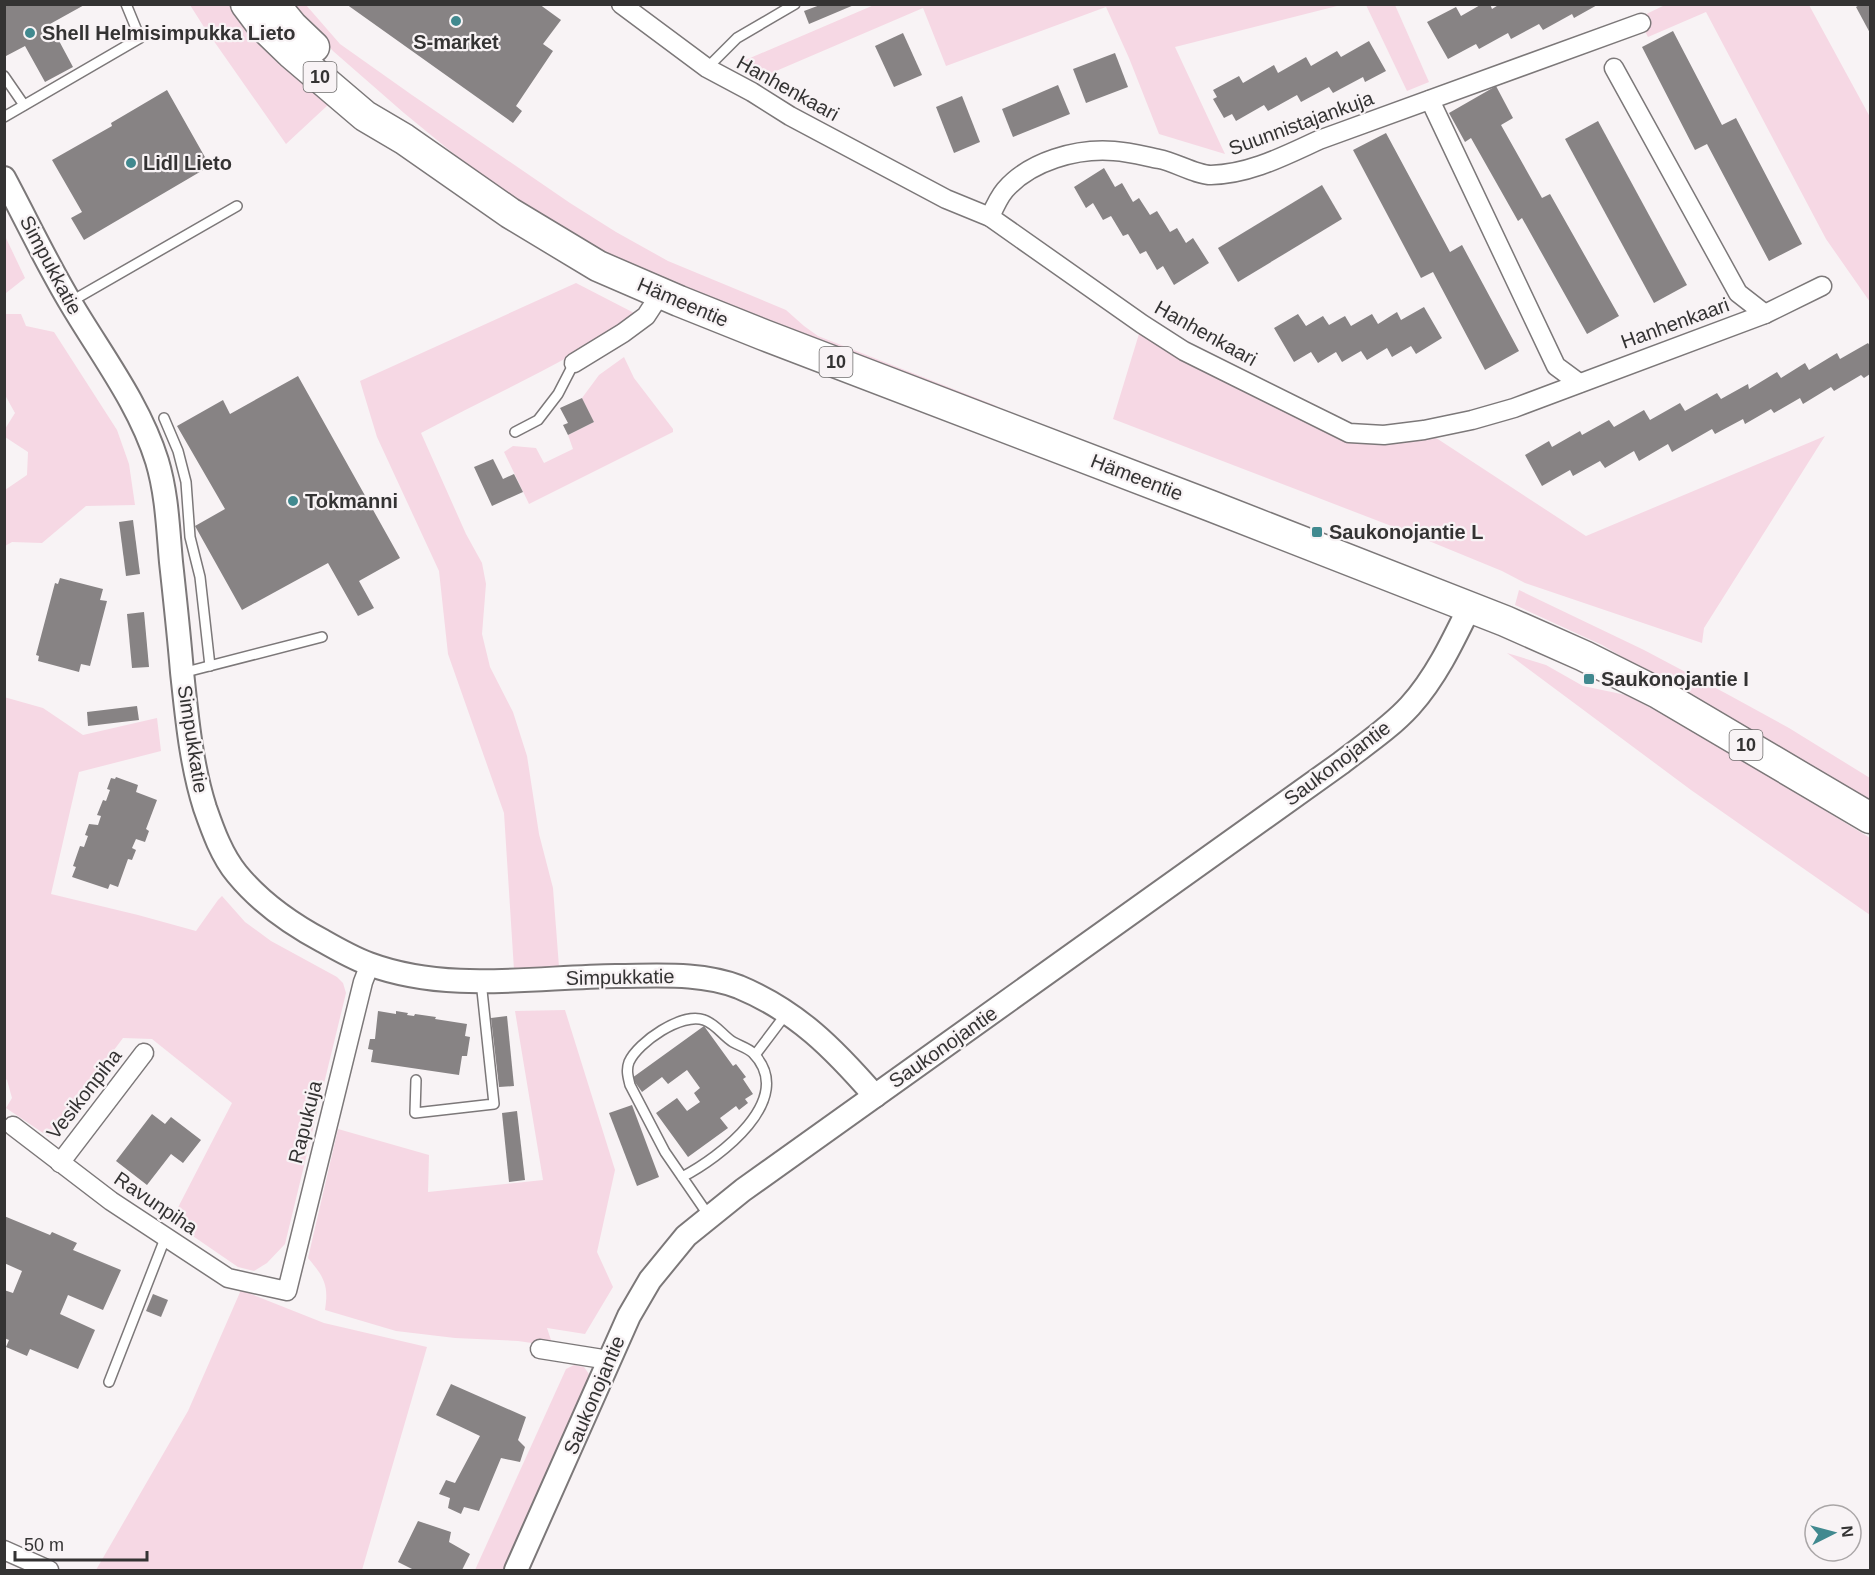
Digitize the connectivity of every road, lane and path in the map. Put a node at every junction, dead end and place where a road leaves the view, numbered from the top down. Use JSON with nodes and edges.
{"nodes":[{"id":1,"x":126,"y":4,"type":"edge"},
{"id":2,"x":246,"y":4,"type":"edge"},
{"id":3,"x":274,"y":4,"type":"edge"},
{"id":4,"x":621,"y":4,"type":"edge"},
{"id":5,"x":795,"y":4,"type":"edge"},
{"id":6,"x":1641,"y":23,"type":"dead end"},
{"id":7,"x":707,"y":68,"type":"junction"},
{"id":8,"x":1614,"y":68,"type":"dead end"},
{"id":9,"x":4,"y":76,"type":"edge"},
{"id":10,"x":1430,"y":100,"type":"junction"},
{"id":11,"x":24,"y":105,"type":"junction"},
{"id":12,"x":4,"y":117,"type":"edge"},
{"id":13,"x":404,"y":139,"type":"junction"},
{"id":14,"x":4,"y":178,"type":"edge"},
{"id":15,"x":237,"y":207,"type":"dead end"},
{"id":16,"x":990,"y":217,"type":"junction"},
{"id":17,"x":1822,"y":286,"type":"dead end"},
{"id":18,"x":661,"y":293,"type":"junction"},
{"id":19,"x":70,"y":302,"type":"junction"},
{"id":20,"x":1766,"y":314,"type":"junction"},
{"id":21,"x":574,"y":363,"type":"joint"},
{"id":22,"x":1579,"y":383,"type":"junction"},
{"id":23,"x":164,"y":418,"type":"dead end"},
{"id":24,"x":515,"y":432,"type":"dead end"},
{"id":25,"x":1470,"y":606,"type":"junction"},
{"id":26,"x":322,"y":638,"type":"dead end"},
{"id":27,"x":210,"y":666,"type":"junction"},
{"id":28,"x":182,"y":673,"type":"junction"},
{"id":29,"x":1870,"y":818,"type":"edge"},
{"id":30,"x":370,"y":964,"type":"junction"},
{"id":31,"x":481,"y":981,"type":"junction"},
{"id":32,"x":788,"y":1011,"type":"junction"},
{"id":33,"x":144,"y":1053,"type":"dead end"},
{"id":34,"x":755,"y":1055,"type":"junction"},
{"id":35,"x":416,"y":1080,"type":"dead end"},
{"id":36,"x":874,"y":1096,"type":"junction"},
{"id":37,"x":13,"y":1126,"type":"dead end"},
{"id":38,"x":60,"y":1163,"type":"junction"},
{"id":39,"x":682,"y":1177,"type":"junction"},
{"id":40,"x":710,"y":1216,"type":"junction"},
{"id":41,"x":166,"y":1236,"type":"junction"},
{"id":42,"x":287,"y":1291,"type":"joint"},
{"id":43,"x":540,"y":1349,"type":"dead end"},
{"id":44,"x":609,"y":1360,"type":"junction"},
{"id":45,"x":109,"y":1382,"type":"dead end"},
{"id":46,"x":4,"y":1550,"type":"edge"},
{"id":47,"x":49,"y":1570,"type":"edge"},
{"id":48,"x":516,"y":1570,"type":"edge"}],
"edges":[{"from":1,"to":11,"type":"lane"},
{"from":2,"to":13,"type":"highway","name":"Hämeentie","number":"10"},
{"from":3,"to":13,"type":"highway","name":"Hämeentie","number":"10"},
{"from":4,"to":7,"type":"street","name":"Hanhenkaari"},
{"from":5,"to":7,"type":"lane"},
{"from":6,"to":10,"type":"street","name":"Suunnistajankuja"},
{"from":7,"to":16,"type":"street","name":"Hanhenkaari"},
{"from":8,"to":20,"type":"street"},
{"from":9,"to":11,"type":"lane"},
{"from":10,"to":16,"type":"street","name":"Suunnistajankuja"},
{"from":10,"to":22,"type":"street"},
{"from":11,"to":12,"type":"lane"},
{"from":13,"to":18,"type":"highway","name":"Hämeentie","number":"10"},
{"from":14,"to":19,"type":"street","name":"Simpukkatie"},
{"from":15,"to":19,"type":"lane"},
{"from":16,"to":22,"type":"street","name":"Hanhenkaari"},
{"from":17,"to":20,"type":"street","name":"Hanhenkaari"},
{"from":18,"to":21,"type":"street"},
{"from":18,"to":25,"type":"highway","name":"Hämeentie","number":"10"},
{"from":19,"to":28,"type":"street","name":"Simpukkatie"},
{"from":20,"to":22,"type":"street","name":"Hanhenkaari"},
{"from":21,"to":24,"type":"lane"},
{"from":23,"to":27,"type":"lane"},
{"from":25,"to":29,"type":"highway","name":"Hämeentie","number":"10"},
{"from":25,"to":36,"type":"street","name":"Saukonojantie"},
{"from":26,"to":27,"type":"lane"},
{"from":27,"to":28,"type":"lane"},
{"from":28,"to":30,"type":"street","name":"Simpukkatie"},
{"from":30,"to":31,"type":"street","name":"Simpukkatie"},
{"from":30,"to":42,"type":"street","name":"Rapukuja"},
{"from":31,"to":32,"type":"street","name":"Simpukkatie"},
{"from":31,"to":35,"type":"lane"},
{"from":32,"to":34,"type":"lane"},
{"from":32,"to":36,"type":"street","name":"Simpukkatie"},
{"from":33,"to":38,"type":"street","name":"Vesikonpiha"},
{"from":34,"to":39,"type":"lane"},
{"from":34,"to":39,"type":"lane"},
{"from":36,"to":40,"type":"street","name":"Saukonojantie"},
{"from":37,"to":38,"type":"street","name":"Ravunpiha"},
{"from":38,"to":41,"type":"street","name":"Ravunpiha"},
{"from":39,"to":40,"type":"lane"},
{"from":40,"to":44,"type":"street","name":"Saukonojantie"},
{"from":41,"to":42,"type":"street","name":"Ravunpiha"},
{"from":41,"to":45,"type":"lane"},
{"from":43,"to":44,"type":"street"},
{"from":44,"to":48,"type":"street","name":"Saukonojantie"},
{"from":46,"to":47,"type":"street"}]}
